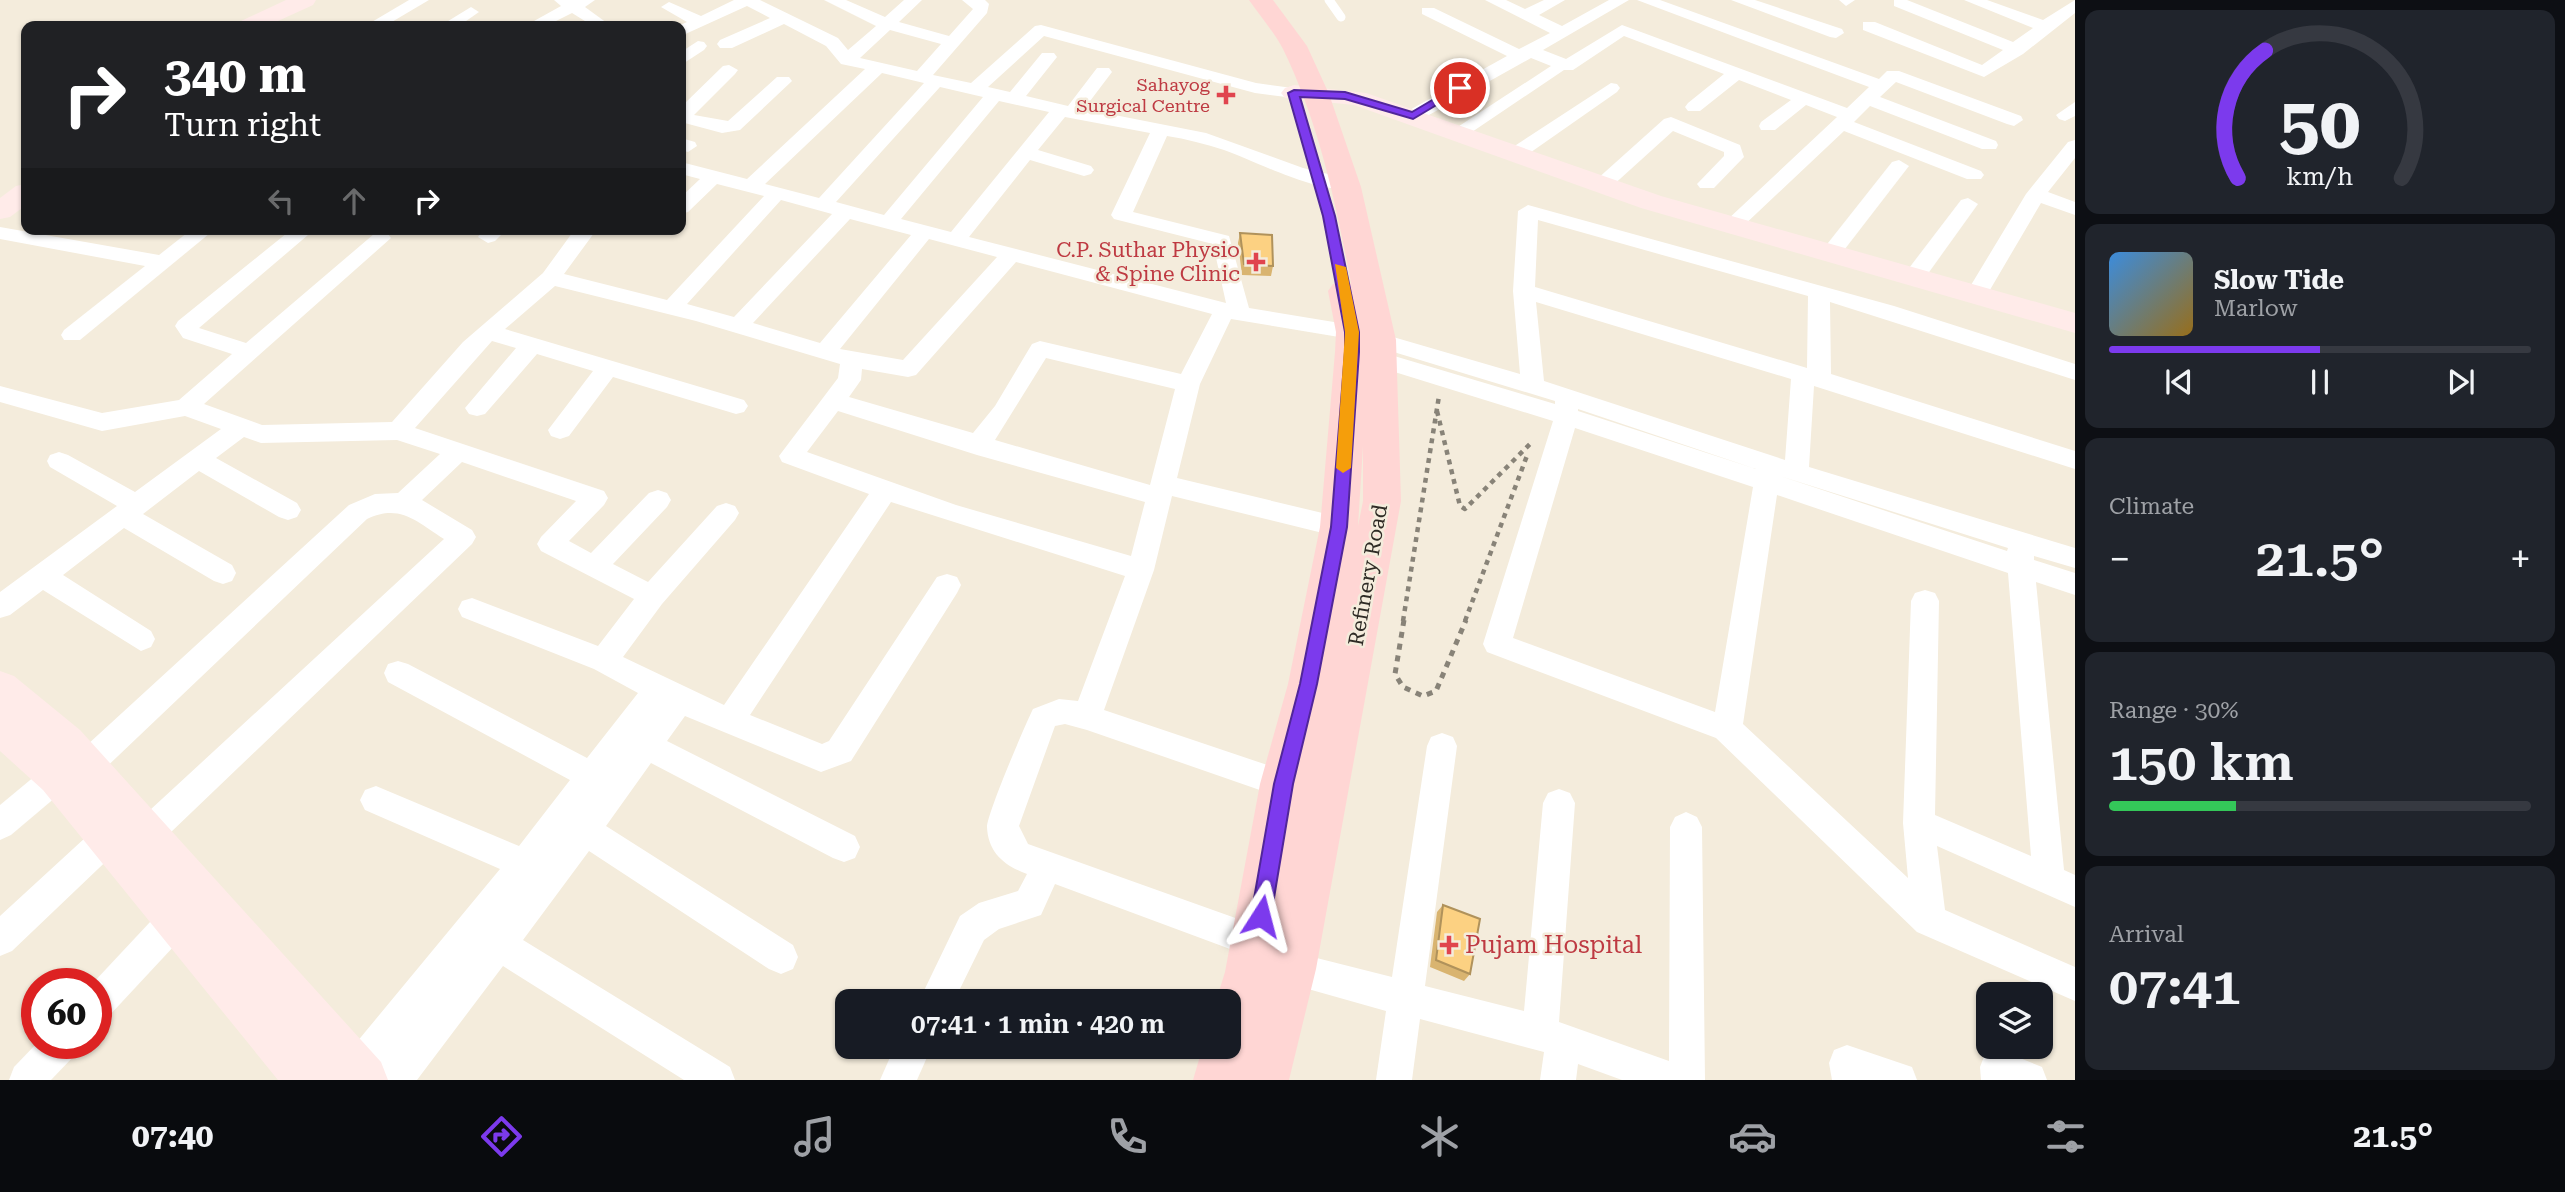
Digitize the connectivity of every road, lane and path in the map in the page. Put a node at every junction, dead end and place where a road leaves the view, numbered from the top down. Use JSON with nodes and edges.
{"nodes":[{"id":1,"x":330,"y":0,"type":"edge"},
{"id":2,"x":421,"y":0,"type":"edge"},
{"id":3,"x":747,"y":0,"type":"edge"},
{"id":4,"x":832,"y":0,"type":"edge"},
{"id":5,"x":914,"y":0,"type":"edge"},
{"id":6,"x":970,"y":0,"type":"edge"},
{"id":7,"x":1242,"y":0,"type":"edge"},
{"id":8,"x":1261,"y":0,"type":"edge"},
{"id":9,"x":1329,"y":0,"type":"edge"},
{"id":10,"x":1493,"y":0,"type":"edge"},
{"id":11,"x":1556,"y":0,"type":"edge"},
{"id":12,"x":1621,"y":0,"type":"edge"},
{"id":13,"x":1645,"y":0,"type":"edge"},
{"id":14,"x":1739,"y":0,"type":"edge"},
{"id":15,"x":1972,"y":0,"type":"edge"},
{"id":16,"x":573,"y":2,"type":"edge"},
{"id":17,"x":1900,"y":3,"type":"dead end"},
{"id":18,"x":2075,"y":5,"type":"edge"},
{"id":19,"x":669,"y":7,"type":"dead end"},
{"id":20,"x":287,"y":8,"type":"edge"},
{"id":21,"x":1428,"y":11,"type":"dead end"},
{"id":22,"x":471,"y":12,"type":"dead end"},
{"id":23,"x":1526,"y":15,"type":"junction"},
{"id":24,"x":1341,"y":17,"type":"dead end"},
{"id":25,"x":782,"y":19,"type":"junction"},
{"id":26,"x":260,"y":21,"type":"edge"},
{"id":27,"x":382,"y":21,"type":"edge"},
{"id":28,"x":456,"y":21,"type":"edge"},
{"id":29,"x":541,"y":21,"type":"edge"},
{"id":30,"x":597,"y":21,"type":"edge"},
{"id":31,"x":701,"y":22,"type":"junction"},
{"id":32,"x":886,"y":24,"type":"junction"},
{"id":33,"x":1869,"y":26,"type":"dead end"},
{"id":34,"x":2046,"y":27,"type":"junction"},
{"id":35,"x":686,"y":29,"type":"edge"},
{"id":36,"x":1561,"y":32,"type":"junction"},
{"id":37,"x":1836,"y":33,"type":"dead end"},
{"id":38,"x":952,"y":42,"type":"junction"},
{"id":39,"x":726,"y":44,"type":"dead end"},
{"id":40,"x":698,"y":46,"type":"dead end"},
{"id":41,"x":2017,"y":50,"type":"junction"},
{"id":42,"x":1523,"y":52,"type":"junction"},
{"id":43,"x":686,"y":56,"type":"edge"},
{"id":44,"x":1048,"y":57,"type":"dead end"},
{"id":45,"x":847,"y":60,"type":"junction"},
{"id":46,"x":878,"y":66,"type":"junction"},
{"id":47,"x":729,"y":70,"type":"dead end"},
{"id":48,"x":1555,"y":70,"type":"dead end"},
{"id":49,"x":1103,"y":72,"type":"dead end"},
{"id":50,"x":1738,"y":72,"type":"junction"},
{"id":51,"x":929,"y":77,"type":"junction"},
{"id":52,"x":783,"y":81,"type":"dead end"},
{"id":53,"x":1611,"y":88,"type":"dead end"},
{"id":54,"x":975,"y":89,"type":"junction"},
{"id":55,"x":1875,"y":92,"type":"junction"},
{"id":56,"x":1305,"y":94,"type":"junction"},
{"id":57,"x":1004,"y":97,"type":"junction"},
{"id":58,"x":1804,"y":98,"type":"junction"},
{"id":59,"x":1694,"y":107,"type":"dead end"},
{"id":60,"x":686,"y":112,"type":"edge"},
{"id":61,"x":1067,"y":112,"type":"junction"},
{"id":62,"x":1413,"y":116,"type":"junction"},
{"id":63,"x":686,"y":118,"type":"edge"},
{"id":64,"x":1846,"y":120,"type":"junction"},
{"id":65,"x":2014,"y":120,"type":"dead end"},
{"id":66,"x":1768,"y":126,"type":"dead end"},
{"id":67,"x":1161,"y":128,"type":"junction"},
{"id":68,"x":1459,"y":132,"type":"junction"},
{"id":69,"x":1989,"y":145,"type":"dead end"},
{"id":70,"x":2075,"y":146,"type":"edge"},
{"id":71,"x":1026,"y":153,"type":"junction"},
{"id":72,"x":1517,"y":153,"type":"junction"},
{"id":73,"x":1899,"y":166,"type":"dead end"},
{"id":74,"x":686,"y":169,"type":"edge"},
{"id":75,"x":1084,"y":170,"type":"dead end"},
{"id":76,"x":1973,"y":175,"type":"dead end"},
{"id":77,"x":714,"y":176,"type":"junction"},
{"id":78,"x":21,"y":180,"type":"edge"},
{"id":79,"x":1332,"y":182,"type":"junction"},
{"id":80,"x":1603,"y":184,"type":"junction"},
{"id":81,"x":1707,"y":184,"type":"dead end"},
{"id":82,"x":752,"y":185,"type":"junction"},
{"id":83,"x":778,"y":192,"type":"junction"},
{"id":84,"x":2036,"y":194,"type":"junction"},
{"id":85,"x":0,"y":195,"type":"edge"},
{"id":86,"x":21,"y":196,"type":"edge"},
{"id":87,"x":686,"y":203,"type":"edge"},
{"id":88,"x":824,"y":204,"type":"junction"},
{"id":89,"x":1968,"y":204,"type":"dead end"},
{"id":90,"x":2075,"y":209,"type":"edge"},
{"id":91,"x":847,"y":210,"type":"junction"},
{"id":92,"x":0,"y":211,"type":"edge"},
{"id":93,"x":890,"y":221,"type":"junction"},
{"id":94,"x":1733,"y":225,"type":"junction"},
{"id":95,"x":925,"y":231,"type":"junction"},
{"id":96,"x":0,"y":233,"type":"edge"},
{"id":97,"x":198,"y":235,"type":"edge"},
{"id":98,"x":298,"y":235,"type":"edge"},
{"id":99,"x":581,"y":235,"type":"edge"},
{"id":100,"x":381,"y":238,"type":"dead end"},
{"id":101,"x":956,"y":239,"type":"junction"},
{"id":102,"x":1831,"y":253,"type":"junction"},
{"id":103,"x":1012,"y":254,"type":"junction"},
{"id":104,"x":164,"y":263,"type":"junction"},
{"id":105,"x":1914,"y":277,"type":"junction"},
{"id":106,"x":551,"y":278,"type":"junction"},
{"id":107,"x":1524,"y":290,"type":"junction"},
{"id":108,"x":1819,"y":292,"type":"junction"},
{"id":109,"x":1976,"y":295,"type":"junction"},
{"id":110,"x":672,"y":308,"type":"junction"},
{"id":111,"x":1232,"y":312,"type":"junction"},
{"id":112,"x":2074,"y":321,"type":"edge"},
{"id":113,"x":737,"y":326,"type":"junction"},
{"id":114,"x":488,"y":332,"type":"junction"},
{"id":115,"x":72,"y":335,"type":"dead end"},
{"id":116,"x":532,"y":345,"type":"junction"},
{"id":117,"x":1366,"y":346,"type":"junction"},
{"id":118,"x":249,"y":352,"type":"junction"},
{"id":119,"x":825,"y":352,"type":"junction"},
{"id":120,"x":852,"y":360,"type":"junction"},
{"id":121,"x":608,"y":368,"type":"junction"},
{"id":122,"x":2075,"y":372,"type":"edge"},
{"id":123,"x":1811,"y":377,"type":"junction"},
{"id":124,"x":1441,"y":379,"type":"junction"},
{"id":125,"x":1188,"y":384,"type":"junction"},
{"id":126,"x":1533,"y":386,"type":"junction"},
{"id":127,"x":0,"y":394,"type":"edge"},
{"id":128,"x":833,"y":401,"type":"junction"},
{"id":129,"x":736,"y":406,"type":"dead end"},
{"id":130,"x":186,"y":407,"type":"junction"},
{"id":131,"x":1559,"y":407,"type":"junction"},
{"id":132,"x":477,"y":408,"type":"dead end"},
{"id":133,"x":1437,"y":409,"type":"junction"},
{"id":134,"x":242,"y":426,"type":"junction"},
{"id":135,"x":560,"y":430,"type":"dead end"},
{"id":136,"x":398,"y":431,"type":"junction"},
{"id":137,"x":1532,"y":442,"type":"junction"},
{"id":138,"x":977,"y":446,"type":"junction"},
{"id":139,"x":459,"y":451,"type":"junction"},
{"id":140,"x":198,"y":459,"type":"junction"},
{"id":141,"x":2075,"y":460,"type":"edge"},
{"id":142,"x":59,"y":461,"type":"dead end"},
{"id":143,"x":1796,"y":472,"type":"junction"},
{"id":144,"x":1767,"y":473,"type":"junction"},
{"id":145,"x":886,"y":490,"type":"junction"},
{"id":146,"x":1160,"y":491,"type":"junction"},
{"id":147,"x":659,"y":500,"type":"dead end"},
{"id":148,"x":404,"y":502,"type":"junction"},
{"id":149,"x":129,"y":510,"type":"junction"},
{"id":150,"x":288,"y":510,"type":"dead end"},
{"id":151,"x":726,"y":513,"type":"dead end"},
{"id":152,"x":1339,"y":527,"type":"junction"},
{"id":153,"x":2020,"y":552,"type":"junction"},
{"id":154,"x":2075,"y":558,"type":"edge"},
{"id":155,"x":594,"y":567,"type":"junction"},
{"id":156,"x":1141,"y":569,"type":"junction"},
{"id":157,"x":223,"y":573,"type":"dead end"},
{"id":158,"x":42,"y":575,"type":"junction"},
{"id":159,"x":2075,"y":584,"type":"edge"},
{"id":160,"x":947,"y":585,"type":"dead end"},
{"id":161,"x":652,"y":596,"type":"junction"},
{"id":162,"x":1925,"y":601,"type":"dead end"},
{"id":163,"x":0,"y":607,"type":"edge"},
{"id":164,"x":472,"y":608,"type":"dead end"},
{"id":165,"x":141,"y":639,"type":"dead end"},
{"id":166,"x":604,"y":661,"type":"junction"},
{"id":167,"x":398,"y":673,"type":"dead end"},
{"id":168,"x":0,"y":688,"type":"edge"},
{"id":169,"x":668,"y":694,"type":"junction"},
{"id":170,"x":1087,"y":717,"type":"junction"},
{"id":171,"x":730,"y":720,"type":"junction"},
{"id":172,"x":0,"y":725,"type":"edge"},
{"id":173,"x":1727,"y":729,"type":"junction"},
{"id":174,"x":648,"y":746,"type":"junction"},
{"id":175,"x":1443,"y":746,"type":"dead end"},
{"id":176,"x":72,"y":771,"type":"junction"},
{"id":177,"x":592,"y":776,"type":"junction"},
{"id":178,"x":1283,"y":784,"type":"junction"},
{"id":179,"x":376,"y":800,"type":"dead end"},
{"id":180,"x":1559,"y":803,"type":"dead end"},
{"id":181,"x":1919,"y":823,"type":"junction"},
{"id":182,"x":0,"y":825,"type":"edge"},
{"id":183,"x":1686,"y":827,"type":"dead end"},
{"id":184,"x":584,"y":830,"type":"junction"},
{"id":185,"x":127,"y":842,"type":"junction"},
{"id":186,"x":844,"y":847,"type":"dead end"},
{"id":187,"x":525,"y":864,"type":"junction"},
{"id":188,"x":1047,"y":866,"type":"junction"},
{"id":189,"x":2062,"y":885,"type":"edge"},
{"id":190,"x":177,"y":918,"type":"junction"},
{"id":191,"x":1929,"y":920,"type":"junction"},
{"id":192,"x":0,"y":939,"type":"edge"},
{"id":193,"x":498,"y":944,"type":"junction"},
{"id":194,"x":1255,"y":951,"type":"junction"},
{"id":195,"x":782,"y":957,"type":"dead end"},
{"id":196,"x":1291,"y":969,"type":"junction"},
{"id":197,"x":2075,"y":984,"type":"edge"},
{"id":198,"x":112,"y":989,"type":"edge"},
{"id":199,"x":942,"y":989,"type":"edge"},
{"id":200,"x":1403,"y":999,"type":"junction"},
{"id":201,"x":1551,"y":1037,"type":"junction"},
{"id":202,"x":46,"y":1059,"type":"edge"},
{"id":203,"x":908,"y":1059,"type":"edge"},
{"id":204,"x":371,"y":1078,"type":"edge"},
{"id":205,"x":27,"y":1080,"type":"edge"},
{"id":206,"x":311,"y":1080,"type":"edge"},
{"id":207,"x":716,"y":1080,"type":"edge"},
{"id":208,"x":898,"y":1080,"type":"edge"},
{"id":209,"x":1220,"y":1080,"type":"edge"},
{"id":210,"x":1262,"y":1080,"type":"edge"},
{"id":211,"x":1394,"y":1080,"type":"edge"},
{"id":212,"x":1558,"y":1080,"type":"edge"},
{"id":213,"x":1672,"y":1080,"type":"edge"},
{"id":214,"x":1687,"y":1080,"type":"edge"},
{"id":215,"x":1850,"y":1080,"type":"edge"},
{"id":216,"x":1899,"y":1080,"type":"edge"},
{"id":217,"x":1999,"y":1080,"type":"edge"},
{"id":218,"x":2029,"y":1080,"type":"edge"}],
"edges":[{"from":1,"to":20,"type":"street"},
{"from":2,"to":27,"type":"street"},
{"from":3,"to":25,"type":"street"},
{"from":3,"to":31,"type":"street"},
{"from":4,"to":32,"type":"street"},
{"from":5,"to":32,"type":"street"},
{"from":6,"to":38,"type":"street"},
{"from":7,"to":56,"type":"main road","name":"Refinery Road"},
{"from":8,"to":56,"type":"main road","name":"Refinery Road"},
{"from":9,"to":24,"type":"lane"},
{"from":10,"to":23,"type":"street"},
{"from":11,"to":23,"type":"street"},
{"from":12,"to":36,"type":"street"},
{"from":13,"to":55,"type":"street"},
{"from":14,"to":37,"type":"street"},
{"from":15,"to":34,"type":"street"},
{"from":16,"to":29,"type":"street"},
{"from":16,"to":30,"type":"street"},
{"from":17,"to":41,"type":"street"},
{"from":18,"to":34,"type":"street"},
{"from":19,"to":31,"type":"street"},
{"from":20,"to":26,"type":"street"},
{"from":21,"to":42,"type":"street"},
{"from":22,"to":28,"type":"street"},
{"from":23,"to":36,"type":"street"},
{"from":25,"to":39,"type":"street"},
{"from":25,"to":45,"type":"street"},
{"from":31,"to":35,"type":"street"},
{"from":32,"to":38,"type":"street"},
{"from":32,"to":45,"type":"street"},
{"from":33,"to":41,"type":"street"},
{"from":34,"to":41,"type":"street"},
{"from":36,"to":42,"type":"street"},
{"from":38,"to":51,"type":"street"},
{"from":40,"to":43,"type":"street"},
{"from":42,"to":50,"type":"street"},
{"from":42,"to":62,"type":"street"},
{"from":44,"to":57,"type":"street"},
{"from":45,"to":46,"type":"street"},
{"from":46,"to":51,"type":"street"},
{"from":46,"to":82,"type":"street"},
{"from":47,"to":60,"type":"street"},
{"from":48,"to":68,"type":"street"},
{"from":49,"to":61,"type":"street"},
{"from":50,"to":58,"type":"street"},
{"from":50,"to":59,"type":"street"},
{"from":51,"to":54,"type":"street"},
{"from":51,"to":88,"type":"street"},
{"from":52,"to":63,"type":"street"},
{"from":53,"to":72,"type":"street"},
{"from":54,"to":56,"type":"street"},
{"from":54,"to":57,"type":"street"},
{"from":55,"to":64,"type":"street"},
{"from":55,"to":65,"type":"street"},
{"from":55,"to":69,"type":"street"},
{"from":56,"to":62,"type":"street"},
{"from":56,"to":79,"type":"main road","name":"Refinery Road"},
{"from":57,"to":61,"type":"street"},
{"from":57,"to":93,"type":"street"},
{"from":58,"to":64,"type":"street"},
{"from":58,"to":66,"type":"street"},
{"from":61,"to":67,"type":"street"},
{"from":61,"to":71,"type":"street"},
{"from":62,"to":68,"type":"street"},
{"from":64,"to":76,"type":"street"},
{"from":64,"to":94,"type":"street"},
{"from":67,"to":79,"type":"street"},
{"from":67,"to":111,"type":"street"},
{"from":68,"to":72,"type":"street"},
{"from":70,"to":84,"type":"street"},
{"from":71,"to":75,"type":"street"},
{"from":71,"to":101,"type":"street"},
{"from":72,"to":80,"type":"street"},
{"from":73,"to":102,"type":"street"},
{"from":74,"to":77,"type":"street"},
{"from":77,"to":82,"type":"street"},
{"from":77,"to":87,"type":"street"},
{"from":78,"to":85,"type":"street"},
{"from":79,"to":117,"type":"main road","name":"Refinery Road"},
{"from":80,"to":81,"type":"street"},
{"from":80,"to":94,"type":"street"},
{"from":82,"to":83,"type":"street"},
{"from":83,"to":88,"type":"street"},
{"from":83,"to":110,"type":"street"},
{"from":84,"to":90,"type":"street"},
{"from":84,"to":109,"type":"street"},
{"from":86,"to":92,"type":"street"},
{"from":88,"to":91,"type":"street"},
{"from":89,"to":105,"type":"street"},
{"from":91,"to":93,"type":"street"},
{"from":91,"to":113,"type":"street"},
{"from":93,"to":95,"type":"street"},
{"from":94,"to":102,"type":"street"},
{"from":95,"to":101,"type":"street"},
{"from":95,"to":119,"type":"street"},
{"from":96,"to":104,"type":"street"},
{"from":97,"to":104,"type":"street"},
{"from":98,"to":118,"type":"street"},
{"from":99,"to":106,"type":"street"},
{"from":100,"to":118,"type":"street"},
{"from":101,"to":103,"type":"street"},
{"from":102,"to":105,"type":"street"},
{"from":103,"to":111,"type":"street"},
{"from":103,"to":120,"type":"street"},
{"from":104,"to":115,"type":"street"},
{"from":105,"to":109,"type":"street"},
{"from":106,"to":110,"type":"street"},
{"from":106,"to":114,"type":"street"},
{"from":107,"to":108,"type":"street"},
{"from":107,"to":123,"type":"street"},
{"from":107,"to":126,"type":"street"},
{"from":108,"to":122,"type":"street"},
{"from":108,"to":123,"type":"street"},
{"from":109,"to":112,"type":"street"},
{"from":110,"to":113,"type":"street"},
{"from":111,"to":117,"type":"street"},
{"from":111,"to":125,"type":"street"},
{"from":113,"to":119,"type":"street"},
{"from":114,"to":116,"type":"street"},
{"from":114,"to":136,"type":"street"},
{"from":116,"to":121,"type":"street"},
{"from":116,"to":132,"type":"street"},
{"from":117,"to":124,"type":"street"},
{"from":117,"to":126,"type":"street"},
{"from":117,"to":152,"type":"main road","name":"Refinery Road"},
{"from":117,"to":196,"type":"main road","name":"Refinery Road"},
{"from":118,"to":130,"type":"street"},
{"from":119,"to":120,"type":"street"},
{"from":120,"to":128,"type":"street"},
{"from":121,"to":129,"type":"street"},
{"from":121,"to":135,"type":"street"},
{"from":123,"to":141,"type":"street"},
{"from":123,"to":143,"type":"street"},
{"from":124,"to":131,"type":"street"},
{"from":124,"to":133,"type":"path"},
{"from":125,"to":138,"type":"street"},
{"from":125,"to":146,"type":"street"},
{"from":126,"to":131,"type":"street"},
{"from":127,"to":130,"type":"street"},
{"from":128,"to":138,"type":"street"},
{"from":128,"to":145,"type":"street"},
{"from":130,"to":134,"type":"street"},
{"from":131,"to":137,"type":"path"},
{"from":131,"to":144,"type":"street"},
{"from":131,"to":173,"type":"street"},
{"from":133,"to":137,"type":"path"},
{"from":133,"to":137,"type":"path"},
{"from":134,"to":136,"type":"street"},
{"from":134,"to":140,"type":"street"},
{"from":136,"to":139,"type":"street"},
{"from":138,"to":146,"type":"street"},
{"from":139,"to":148,"type":"street"},
{"from":139,"to":155,"type":"street"},
{"from":140,"to":149,"type":"street"},
{"from":140,"to":150,"type":"street"},
{"from":142,"to":149,"type":"street"},
{"from":143,"to":144,"type":"street"},
{"from":143,"to":153,"type":"street"},
{"from":144,"to":153,"type":"street"},
{"from":144,"to":173,"type":"street"},
{"from":145,"to":156,"type":"street"},
{"from":145,"to":171,"type":"street"},
{"from":146,"to":152,"type":"street"},
{"from":146,"to":156,"type":"street"},
{"from":147,"to":155,"type":"street"},
{"from":148,"to":176,"type":"street"},
{"from":148,"to":185,"type":"street"},
{"from":149,"to":157,"type":"street"},
{"from":149,"to":158,"type":"street"},
{"from":151,"to":161,"type":"street"},
{"from":152,"to":178,"type":"main road","name":"Refinery Road"},
{"from":153,"to":154,"type":"street"},
{"from":153,"to":159,"type":"street"},
{"from":153,"to":189,"type":"street"},
{"from":155,"to":161,"type":"street"},
{"from":156,"to":170,"type":"street"},
{"from":158,"to":163,"type":"street"},
{"from":158,"to":165,"type":"street"},
{"from":160,"to":171,"type":"street"},
{"from":161,"to":166,"type":"street"},
{"from":162,"to":181,"type":"street"},
{"from":164,"to":166,"type":"street"},
{"from":166,"to":169,"type":"street"},
{"from":167,"to":177,"type":"street"},
{"from":168,"to":176,"type":"street"},
{"from":169,"to":171,"type":"street"},
{"from":169,"to":174,"type":"street"},
{"from":169,"to":177,"type":"street"},
{"from":170,"to":178,"type":"street"},
{"from":170,"to":188,"type":"street"},
{"from":172,"to":176,"type":"street"},
{"from":173,"to":191,"type":"street"},
{"from":174,"to":184,"type":"street"},
{"from":174,"to":186,"type":"street"},
{"from":175,"to":200,"type":"street"},
{"from":176,"to":182,"type":"street"},
{"from":176,"to":185,"type":"street"},
{"from":177,"to":187,"type":"street"},
{"from":178,"to":194,"type":"main road","name":"Refinery Road"},
{"from":179,"to":187,"type":"street"},
{"from":180,"to":201,"type":"street"},
{"from":181,"to":189,"type":"street"},
{"from":181,"to":191,"type":"street"},
{"from":183,"to":214,"type":"street"},
{"from":184,"to":193,"type":"street"},
{"from":184,"to":195,"type":"street"},
{"from":185,"to":190,"type":"street"},
{"from":185,"to":192,"type":"street"},
{"from":185,"to":204,"type":"street"},
{"from":187,"to":204,"type":"street"},
{"from":188,"to":194,"type":"street"},
{"from":188,"to":199,"type":"street"},
{"from":190,"to":198,"type":"street"},
{"from":190,"to":206,"type":"street"},
{"from":191,"to":197,"type":"street"},
{"from":193,"to":204,"type":"street"},
{"from":193,"to":207,"type":"street"},
{"from":194,"to":196,"type":"street"},
{"from":194,"to":209,"type":"main road","name":"Refinery Road"},
{"from":196,"to":200,"type":"street"},
{"from":196,"to":210,"type":"main road","name":"Refinery Road"},
{"from":200,"to":201,"type":"street"},
{"from":200,"to":211,"type":"street"},
{"from":201,"to":212,"type":"street"},
{"from":201,"to":213,"type":"street"},
{"from":202,"to":205,"type":"street"},
{"from":203,"to":208,"type":"street"},
{"from":215,"to":216,"type":"street"},
{"from":217,"to":218,"type":"street"}]}
